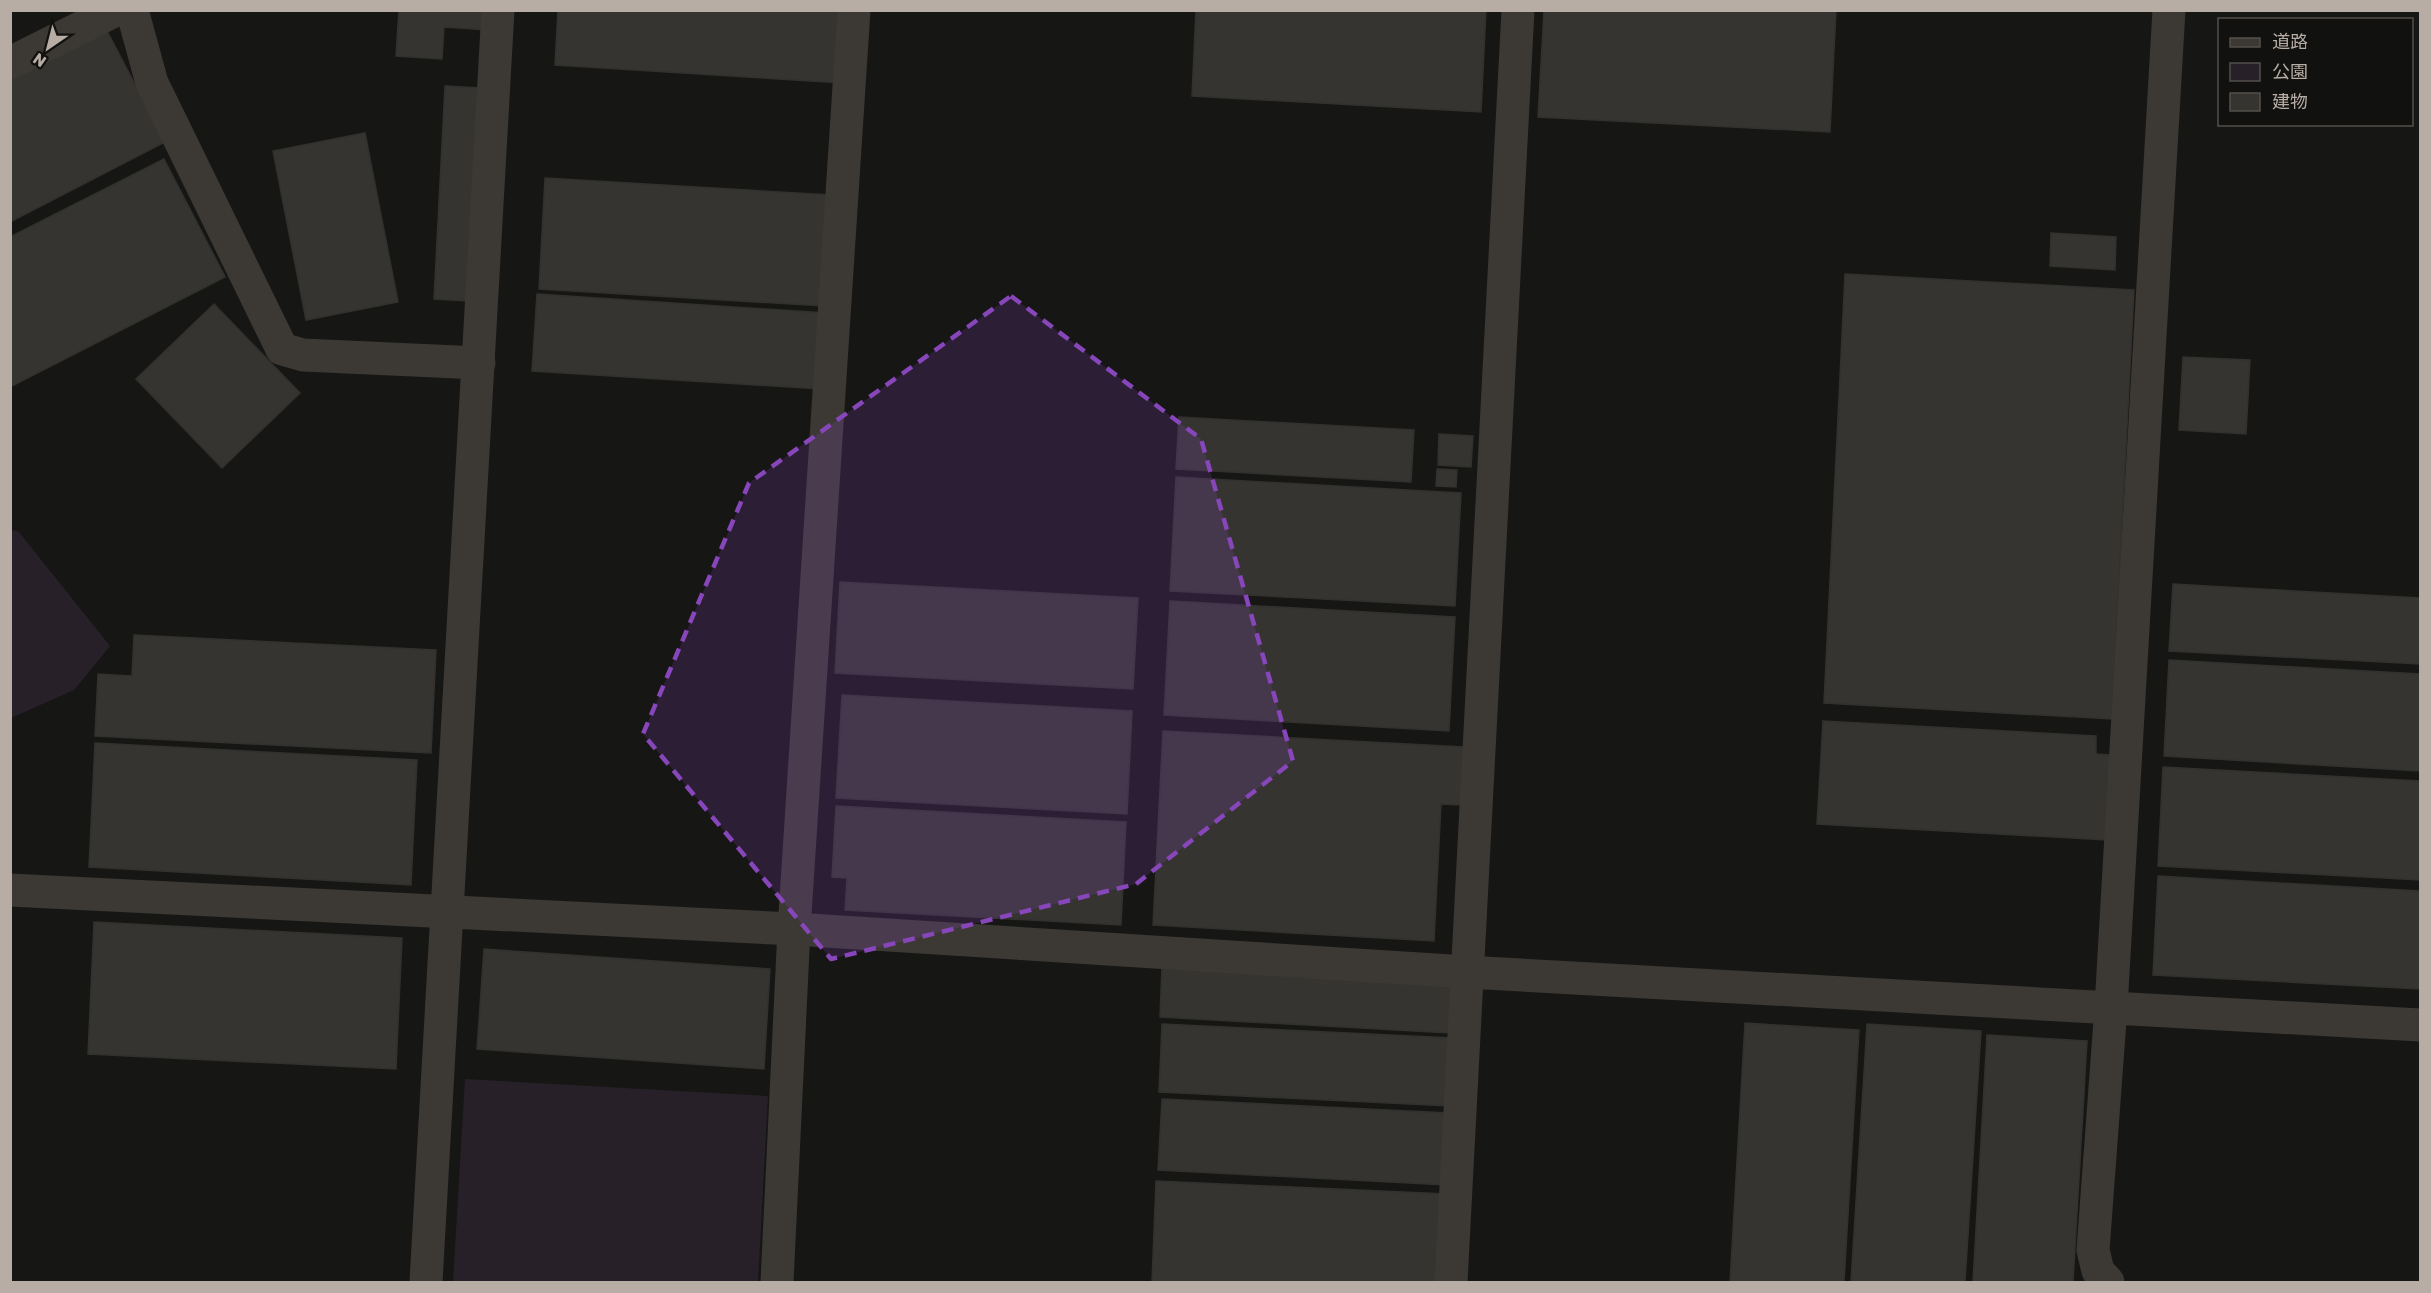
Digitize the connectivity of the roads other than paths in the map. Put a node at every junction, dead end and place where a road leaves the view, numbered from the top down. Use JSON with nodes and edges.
{"nodes":[{"id":1,"x":116,"y":10,"type":"edge"},
{"id":2,"x":132,"y":10,"type":"edge"},
{"id":3,"x":498,"y":10,"type":"edge"},
{"id":4,"x":854,"y":10,"type":"edge"},
{"id":5,"x":1518,"y":10,"type":"edge"},
{"id":6,"x":2169,"y":10,"type":"edge"},
{"id":7,"x":10,"y":63,"type":"edge"},
{"id":8,"x":479,"y":363,"type":"junction"},
{"id":9,"x":10,"y":890,"type":"edge"},
{"id":10,"x":446,"y":912,"type":"junction"},
{"id":11,"x":794,"y":929,"type":"junction"},
{"id":12,"x":1467,"y":972,"type":"junction"},
{"id":13,"x":2111,"y":1007,"type":"junction"},
{"id":14,"x":2421,"y":1025,"type":"edge"},
{"id":15,"x":426,"y":1282,"type":"edge"},
{"id":16,"x":777,"y":1282,"type":"edge"},
{"id":17,"x":1451,"y":1282,"type":"edge"},
{"id":18,"x":2108,"y":1282,"type":"edge"}],
"edges":[{"from":1,"to":7,"type":"street"},
{"from":2,"to":8,"type":"street"},
{"from":3,"to":8,"type":"street"},
{"from":4,"to":11,"type":"street"},
{"from":5,"to":12,"type":"street"},
{"from":6,"to":13,"type":"street"},
{"from":8,"to":10,"type":"street"},
{"from":9,"to":10,"type":"street"},
{"from":10,"to":11,"type":"street"},
{"from":10,"to":15,"type":"street"},
{"from":11,"to":12,"type":"street"},
{"from":11,"to":16,"type":"street"},
{"from":12,"to":13,"type":"street"},
{"from":12,"to":17,"type":"street"},
{"from":13,"to":14,"type":"street"},
{"from":13,"to":18,"type":"street"}]}
